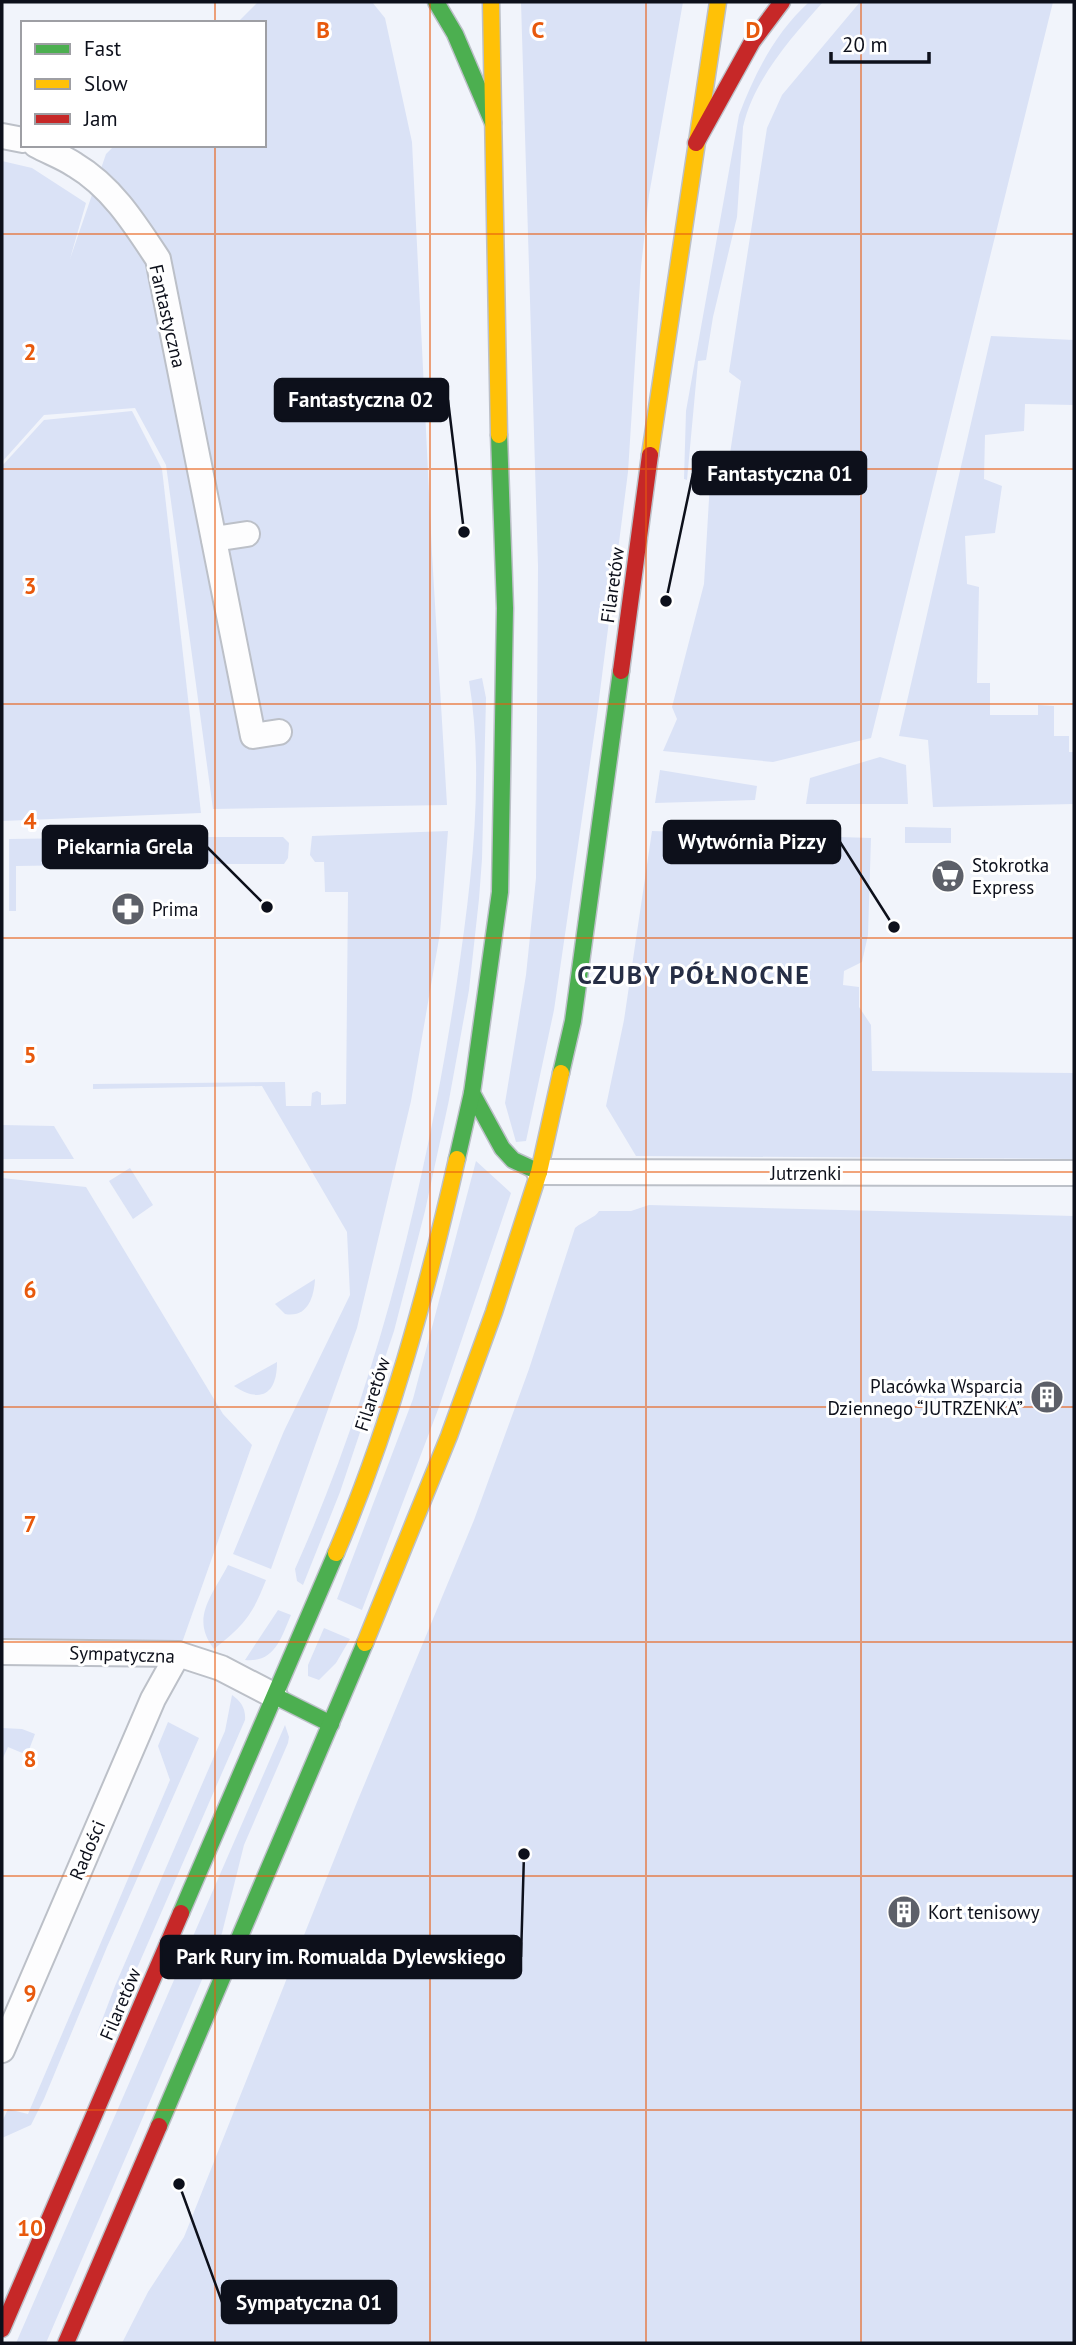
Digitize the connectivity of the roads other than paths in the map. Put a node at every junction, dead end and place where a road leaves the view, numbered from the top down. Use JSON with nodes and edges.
{"nodes":[{"id":1,"x":436,"y":2,"type":"edge"},
{"id":2,"x":491,"y":2,"type":"edge"},
{"id":3,"x":718,"y":2,"type":"edge"},
{"id":4,"x":782,"y":2,"type":"edge"},
{"id":5,"x":493,"y":122,"type":"junction"},
{"id":6,"x":2,"y":135,"type":"edge"},
{"id":7,"x":21,"y":140,"type":"edge"},
{"id":8,"x":696,"y":144,"type":"junction"},
{"id":9,"x":40,"y":147,"type":"edge"},
{"id":10,"x":247,"y":534,"type":"dead end"},
{"id":11,"x":214,"y":539,"type":"junction"},
{"id":12,"x":279,"y":732,"type":"dead end"},
{"id":13,"x":472,"y":1093,"type":"junction"},
{"id":14,"x":539,"y":1172,"type":"junction"},
{"id":15,"x":1074,"y":1173,"type":"edge"},
{"id":16,"x":2,"y":1651,"type":"edge"},
{"id":17,"x":178,"y":1654,"type":"junction"},
{"id":18,"x":275,"y":1696,"type":"junction"},
{"id":19,"x":331,"y":1724,"type":"junction"},
{"id":20,"x":2,"y":2050,"type":"edge"},
{"id":21,"x":2,"y":2329,"type":"edge"},
{"id":22,"x":66,"y":2343,"type":"edge"}],
"edges":[{"from":1,"to":5,"type":"main road"},
{"from":2,"to":5,"type":"main road","name":"Filaretów"},
{"from":3,"to":8,"type":"main road","name":"Filaretów"},
{"from":4,"to":8,"type":"main road"},
{"from":5,"to":13,"type":"main road","name":"Filaretów"},
{"from":6,"to":7,"type":"street"},
{"from":8,"to":14,"type":"main road","name":"Filaretów"},
{"from":9,"to":11,"type":"street","name":"Fantastyczna"},
{"from":10,"to":11,"type":"street"},
{"from":11,"to":12,"type":"street","name":"Fantastyczna"},
{"from":13,"to":14,"type":"main road"},
{"from":13,"to":18,"type":"main road","name":"Filaretów"},
{"from":14,"to":15,"type":"street","name":"Jutrzenki"},
{"from":14,"to":19,"type":"main road","name":"Filaretów"},
{"from":16,"to":17,"type":"street","name":"Sympatyczna"},
{"from":17,"to":18,"type":"street","name":"Sympatyczna"},
{"from":17,"to":20,"type":"street","name":"Radości"},
{"from":18,"to":19,"type":"main road"},
{"from":18,"to":21,"type":"main road","name":"Filaretów"},
{"from":19,"to":22,"type":"main road","name":"Filaretów"}]}
